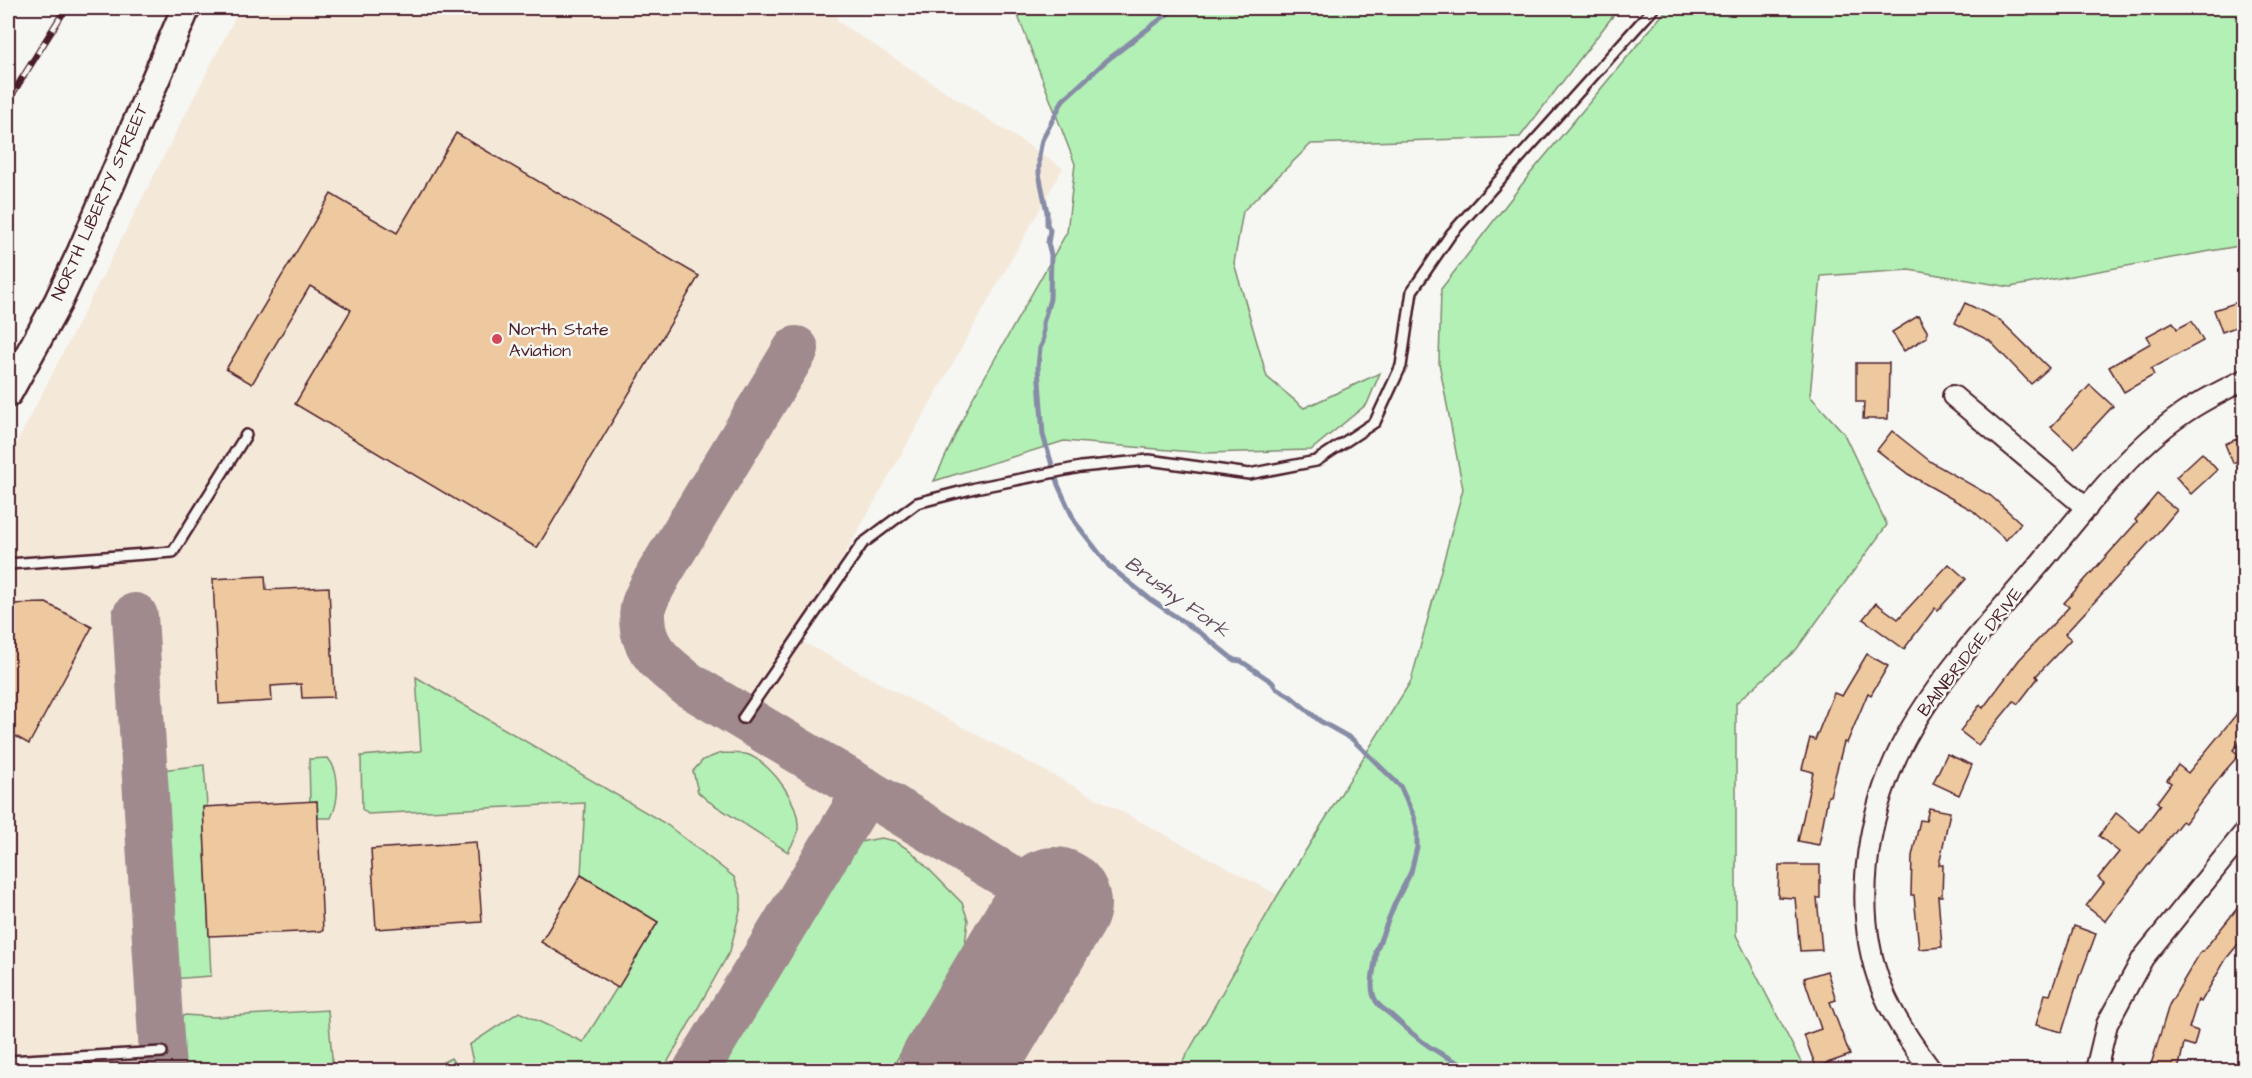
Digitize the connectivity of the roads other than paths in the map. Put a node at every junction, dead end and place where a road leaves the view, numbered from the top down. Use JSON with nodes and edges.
{"nodes":[{"id":1,"x":186,"y":8,"type":"edge"},
{"id":2,"x":1654,"y":8,"type":"edge"},
{"id":3,"x":2244,"y":380,"type":"edge"},
{"id":4,"x":10,"y":384,"type":"edge"},
{"id":5,"x":1953,"y":396,"type":"dead end"},
{"id":6,"x":246,"y":435,"type":"dead end"},
{"id":7,"x":2087,"y":508,"type":"junction"},
{"id":8,"x":8,"y":564,"type":"edge"},
{"id":9,"x":743,"y":718,"type":"dead end"},
{"id":10,"x":2244,"y":833,"type":"edge"},
{"id":11,"x":162,"y":1052,"type":"dead end"},
{"id":12,"x":8,"y":1061,"type":"edge"},
{"id":13,"x":1931,"y":1071,"type":"edge"},
{"id":14,"x":2096,"y":1071,"type":"edge"}],
"edges":[{"from":1,"to":4,"type":"main road","name":"NORTH LIBERTY STREET"},
{"from":2,"to":9,"type":"lane"},
{"from":3,"to":7,"type":"street","name":"BAINBRIDGE DRIVE"},
{"from":5,"to":7,"type":"street"},
{"from":6,"to":8,"type":"lane"},
{"from":7,"to":13,"type":"street","name":"BAINBRIDGE DRIVE"},
{"from":10,"to":14,"type":"street"},
{"from":11,"to":12,"type":"lane"}]}
